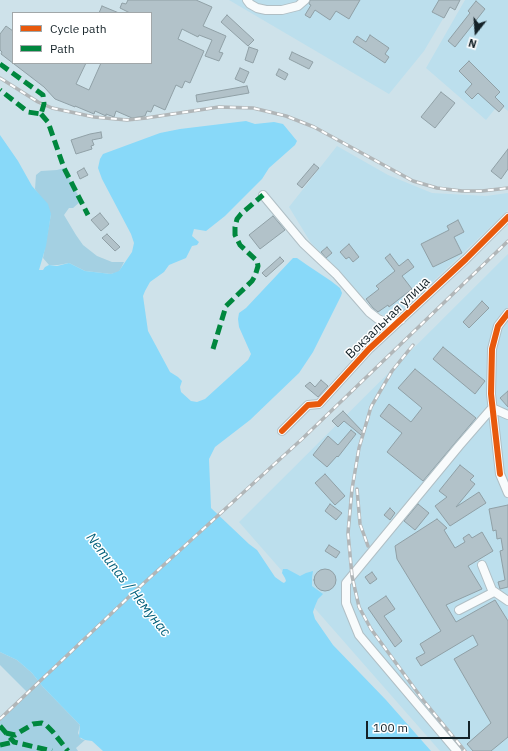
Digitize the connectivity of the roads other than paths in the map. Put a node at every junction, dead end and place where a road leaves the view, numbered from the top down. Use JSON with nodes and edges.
{"nodes":[{"id":1,"x":247,"y":0,"type":"edge"},
{"id":2,"x":305,"y":0,"type":"edge"},
{"id":3,"x":263,"y":195,"type":"dead end"},
{"id":4,"x":508,"y":217,"type":"edge"},
{"id":5,"x":508,"y":313,"type":"edge"},
{"id":6,"x":402,"y":320,"type":"junction"},
{"id":7,"x":492,"y":408,"type":"junction"},
{"id":8,"x":508,"y":415,"type":"edge"},
{"id":9,"x":282,"y":431,"type":"dead end"},
{"id":10,"x":508,"y":493,"type":"edge"},
{"id":11,"x":482,"y":565,"type":"dead end"},
{"id":12,"x":494,"y":592,"type":"junction"},
{"id":13,"x":508,"y":601,"type":"edge"},
{"id":14,"x":459,"y":610,"type":"dead end"},
{"id":15,"x":457,"y":751,"type":"edge"}],
"edges":[{"from":1,"to":2,"type":"street"},
{"from":3,"to":6,"type":"street"},
{"from":4,"to":6,"type":"street","name":"Вокзальная улица"},
{"from":5,"to":7,"type":"street"},
{"from":6,"to":9,"type":"street","name":"Вокзальная улица"},
{"from":7,"to":8,"type":"street"},
{"from":7,"to":10,"type":"street"},
{"from":7,"to":15,"type":"street"},
{"from":11,"to":12,"type":"street"},
{"from":12,"to":13,"type":"street"},
{"from":12,"to":14,"type":"street"}]}
